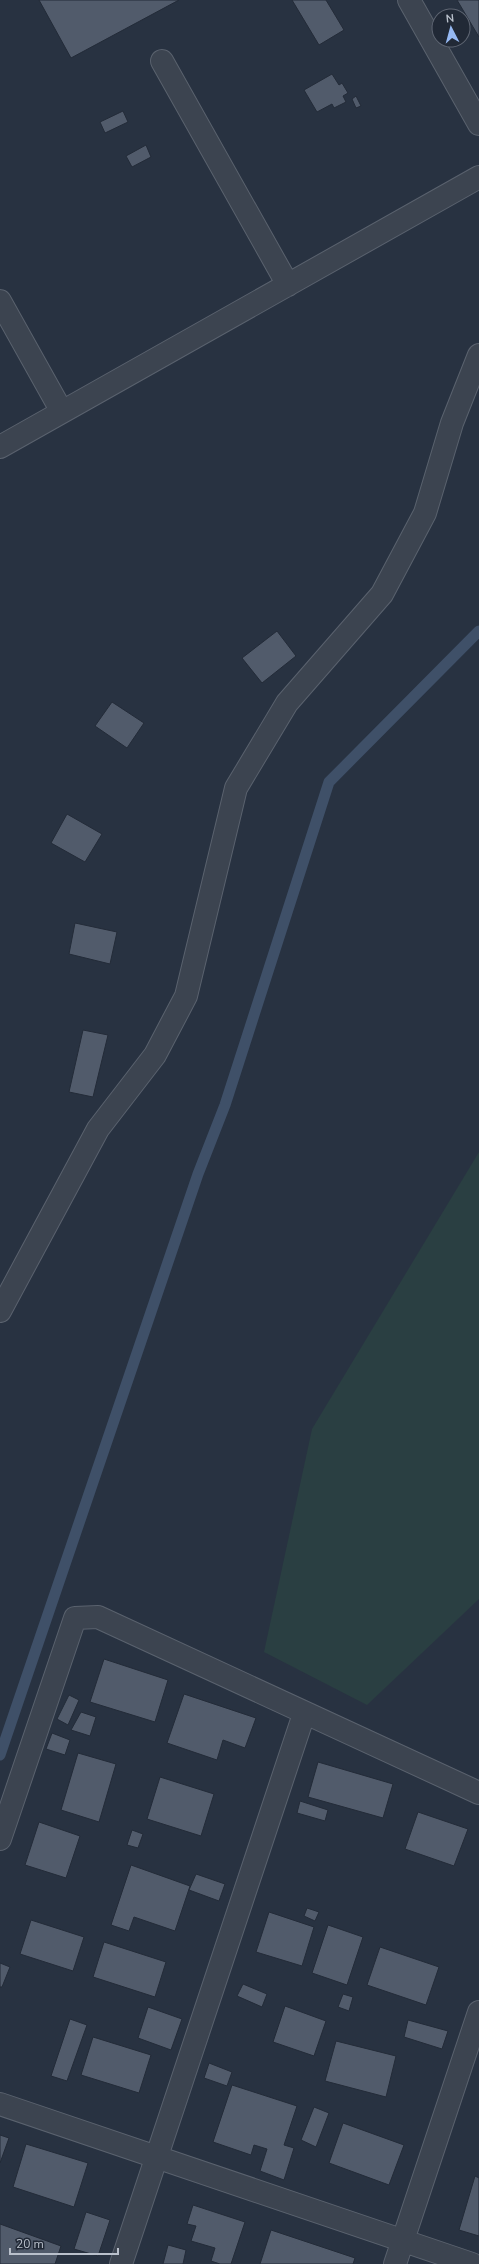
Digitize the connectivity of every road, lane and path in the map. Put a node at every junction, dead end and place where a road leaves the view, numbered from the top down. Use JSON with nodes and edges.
{"nodes":[{"id":1,"x":409,"y":0,"type":"edge"},
{"id":2,"x":162,"y":61,"type":"dead end"},
{"id":3,"x":479,"y":124,"type":"edge"},
{"id":4,"x":479,"y":177,"type":"edge"},
{"id":5,"x":288,"y":284,"type":"junction"},
{"id":6,"x":0,"y":301,"type":"edge"},
{"id":7,"x":479,"y":355,"type":"edge"},
{"id":8,"x":62,"y":412,"type":"junction"},
{"id":9,"x":0,"y":447,"type":"edge"},
{"id":10,"x":0,"y":1311,"type":"edge"},
{"id":11,"x":304,"y":1714,"type":"junction"},
{"id":12,"x":479,"y":1793,"type":"edge"},
{"id":13,"x":0,"y":1839,"type":"edge"},
{"id":14,"x":479,"y":2012,"type":"edge"},
{"id":15,"x":0,"y":2104,"type":"edge"},
{"id":16,"x":157,"y":2157,"type":"junction"},
{"id":17,"x":404,"y":2241,"type":"junction"},
{"id":18,"x":121,"y":2264,"type":"edge"},
{"id":19,"x":395,"y":2264,"type":"edge"},
{"id":20,"x":472,"y":2264,"type":"edge"}],
"edges":[{"from":1,"to":3,"type":"street"},
{"from":2,"to":5,"type":"street"},
{"from":4,"to":5,"type":"street"},
{"from":5,"to":8,"type":"street"},
{"from":6,"to":8,"type":"street"},
{"from":7,"to":10,"type":"street"},
{"from":8,"to":9,"type":"street"},
{"from":11,"to":12,"type":"street"},
{"from":11,"to":13,"type":"street"},
{"from":11,"to":16,"type":"street"},
{"from":14,"to":17,"type":"street"},
{"from":15,"to":16,"type":"street"},
{"from":16,"to":17,"type":"street"},
{"from":16,"to":18,"type":"street"},
{"from":17,"to":19,"type":"street"},
{"from":17,"to":20,"type":"street"}]}
